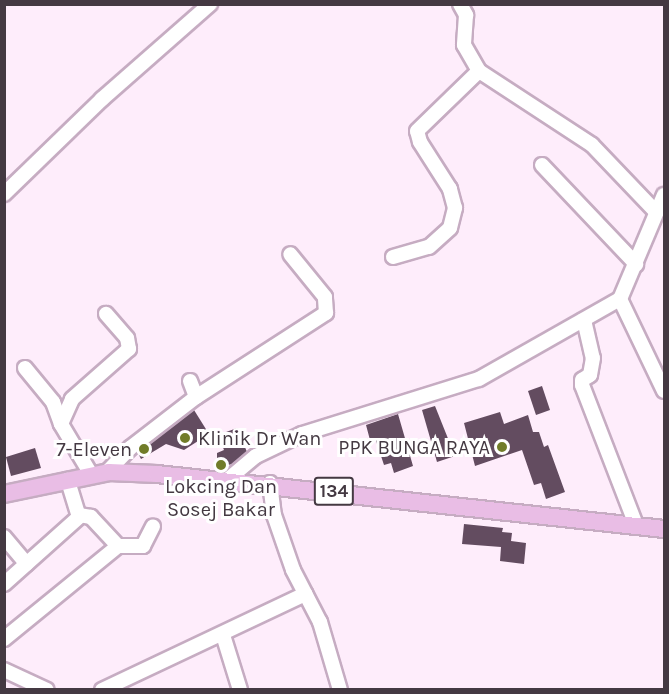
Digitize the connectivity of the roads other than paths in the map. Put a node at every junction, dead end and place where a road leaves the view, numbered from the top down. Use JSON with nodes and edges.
{"nodes":[{"id":1,"x":210,"y":4,"type":"edge"},
{"id":2,"x":460,"y":4,"type":"edge"},
{"id":3,"x":479,"y":71,"type":"junction"},
{"id":4,"x":542,"y":165,"type":"dead end"},
{"id":5,"x":4,"y":194,"type":"edge"},
{"id":6,"x":664,"y":195,"type":"edge"},
{"id":7,"x":656,"y":212,"type":"junction"},
{"id":8,"x":290,"y":254,"type":"dead end"},
{"id":9,"x":393,"y":257,"type":"dead end"},
{"id":10,"x":636,"y":264,"type":"junction"},
{"id":11,"x":620,"y":298,"type":"junction"},
{"id":12,"x":106,"y":314,"type":"dead end"},
{"id":13,"x":584,"y":320,"type":"junction"},
{"id":14,"x":25,"y":368,"type":"dead end"},
{"id":15,"x":190,"y":381,"type":"dead end"},
{"id":16,"x":664,"y":392,"type":"edge"},
{"id":17,"x":196,"y":398,"type":"junction"},
{"id":18,"x":62,"y":424,"type":"junction"},
{"id":19,"x":99,"y":474,"type":"junction"},
{"id":20,"x":68,"y":480,"type":"junction"},
{"id":21,"x":226,"y":481,"type":"junction"},
{"id":22,"x":270,"y":483,"type":"junction"},
{"id":23,"x":4,"y":494,"type":"edge"},
{"id":24,"x":80,"y":515,"type":"junction"},
{"id":25,"x":636,"y":525,"type":"junction"},
{"id":26,"x":153,"y":526,"type":"dead end"},
{"id":27,"x":664,"y":529,"type":"edge"},
{"id":28,"x":4,"y":537,"type":"edge"},
{"id":29,"x":118,"y":546,"type":"junction"},
{"id":30,"x":27,"y":564,"type":"junction"},
{"id":31,"x":4,"y":584,"type":"edge"},
{"id":32,"x":305,"y":594,"type":"junction"},
{"id":33,"x":223,"y":634,"type":"junction"},
{"id":34,"x":4,"y":639,"type":"edge"},
{"id":35,"x":4,"y":670,"type":"edge"},
{"id":36,"x":47,"y":690,"type":"edge"},
{"id":37,"x":102,"y":690,"type":"edge"},
{"id":38,"x":240,"y":690,"type":"edge"},
{"id":39,"x":340,"y":690,"type":"edge"}],
"edges":[{"from":1,"to":5,"type":"street"},
{"from":2,"to":3,"type":"street"},
{"from":3,"to":7,"type":"street"},
{"from":3,"to":9,"type":"street"},
{"from":4,"to":10,"type":"street"},
{"from":6,"to":7,"type":"street"},
{"from":7,"to":10,"type":"street"},
{"from":8,"to":17,"type":"street"},
{"from":10,"to":11,"type":"street"},
{"from":11,"to":13,"type":"street"},
{"from":11,"to":16,"type":"street"},
{"from":12,"to":18,"type":"street"},
{"from":13,"to":21,"type":"street"},
{"from":13,"to":25,"type":"street"},
{"from":14,"to":18,"type":"street"},
{"from":15,"to":17,"type":"street"},
{"from":17,"to":19,"type":"street"},
{"from":18,"to":19,"type":"street"},
{"from":19,"to":20,"type":"main road","number":"134"},
{"from":19,"to":21,"type":"main road","number":"134"},
{"from":20,"to":23,"type":"main road","number":"134"},
{"from":20,"to":24,"type":"street"},
{"from":21,"to":22,"type":"main road","number":"134"},
{"from":22,"to":25,"type":"main road","number":"134"},
{"from":22,"to":32,"type":"street"},
{"from":24,"to":29,"type":"street"},
{"from":24,"to":30,"type":"street"},
{"from":25,"to":27,"type":"main road","number":"134"},
{"from":26,"to":29,"type":"street"},
{"from":28,"to":30,"type":"street"},
{"from":29,"to":34,"type":"street"},
{"from":30,"to":31,"type":"street"},
{"from":32,"to":33,"type":"street"},
{"from":32,"to":39,"type":"street"},
{"from":33,"to":37,"type":"street"},
{"from":33,"to":38,"type":"street"},
{"from":35,"to":36,"type":"street"}]}
